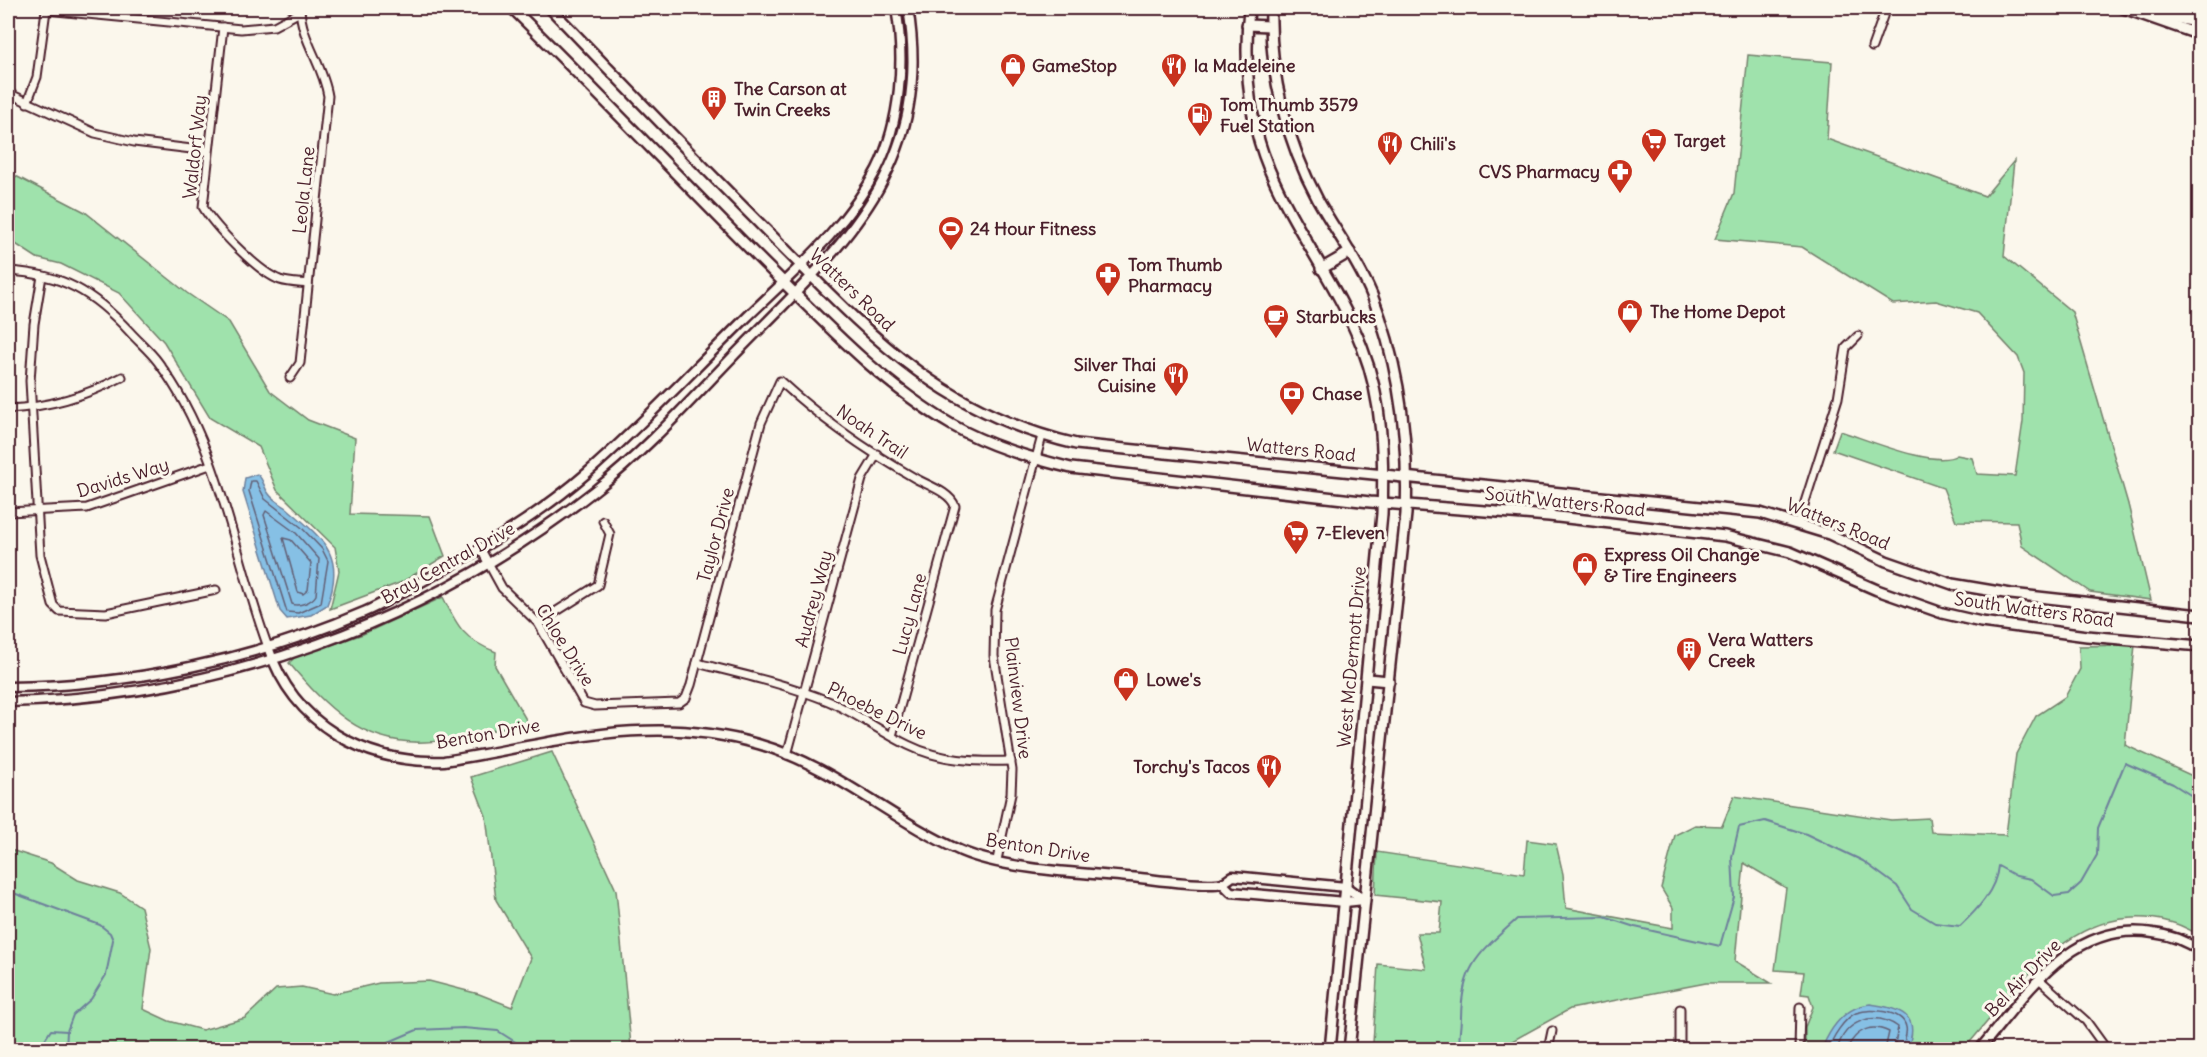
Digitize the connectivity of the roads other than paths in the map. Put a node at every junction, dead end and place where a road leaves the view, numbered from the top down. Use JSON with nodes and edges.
{"nodes":[{"id":1,"x":512,"y":8,"type":"edge"},
{"id":2,"x":550,"y":8,"type":"edge"},
{"id":3,"x":896,"y":8,"type":"edge"},
{"id":4,"x":908,"y":8,"type":"edge"},
{"id":5,"x":1249,"y":8,"type":"edge"},
{"id":6,"x":1271,"y":8,"type":"edge"},
{"id":7,"x":1886,"y":8,"type":"edge"},
{"id":8,"x":2123,"y":8,"type":"edge"},
{"id":9,"x":2132,"y":8,"type":"edge"},
{"id":10,"x":300,"y":10,"type":"edge"},
{"id":11,"x":2199,"y":21,"type":"edge"},
{"id":12,"x":1247,"y":25,"type":"junction"},
{"id":13,"x":224,"y":27,"type":"junction"},
{"id":14,"x":1270,"y":27,"type":"junction"},
{"id":15,"x":2199,"y":35,"type":"edge"},
{"id":16,"x":1872,"y":47,"type":"dead end"},
{"id":17,"x":8,"y":93,"type":"edge"},
{"id":18,"x":27,"y":103,"type":"junction"},
{"id":19,"x":887,"y":141,"type":"junction"},
{"id":20,"x":208,"y":151,"type":"junction"},
{"id":21,"x":877,"y":193,"type":"junction"},
{"id":22,"x":1350,"y":252,"type":"junction"},
{"id":23,"x":801,"y":265,"type":"junction"},
{"id":24,"x":1321,"y":268,"type":"junction"},
{"id":25,"x":8,"y":271,"type":"edge"},
{"id":26,"x":42,"y":276,"type":"junction"},
{"id":27,"x":814,"y":276,"type":"junction"},
{"id":28,"x":784,"y":283,"type":"junction"},
{"id":29,"x":308,"y":284,"type":"junction"},
{"id":30,"x":796,"y":295,"type":"junction"},
{"id":31,"x":1858,"y":336,"type":"dead end"},
{"id":32,"x":122,"y":377,"type":"dead end"},
{"id":33,"x":290,"y":378,"type":"dead end"},
{"id":34,"x":780,"y":381,"type":"joint"},
{"id":35,"x":32,"y":408,"type":"junction"},
{"id":36,"x":8,"y":409,"type":"edge"},
{"id":37,"x":1042,"y":436,"type":"junction"},
{"id":38,"x":877,"y":454,"type":"junction"},
{"id":39,"x":1036,"y":460,"type":"junction"},
{"id":40,"x":210,"y":465,"type":"junction"},
{"id":41,"x":1383,"y":474,"type":"junction"},
{"id":42,"x":1407,"y":477,"type":"junction"},
{"id":43,"x":1552,"y":492,"type":"junction"},
{"id":44,"x":953,"y":501,"type":"joint"},
{"id":45,"x":1382,"y":503,"type":"junction"},
{"id":46,"x":1406,"y":504,"type":"junction"},
{"id":47,"x":38,"y":510,"type":"junction"},
{"id":48,"x":8,"y":512,"type":"edge"},
{"id":49,"x":1549,"y":516,"type":"junction"},
{"id":50,"x":603,"y":521,"type":"dead end"},
{"id":51,"x":1798,"y":524,"type":"junction"},
{"id":52,"x":480,"y":548,"type":"junction"},
{"id":53,"x":487,"y":563,"type":"junction"},
{"id":54,"x":216,"y":590,"type":"dead end"},
{"id":55,"x":2199,"y":615,"type":"edge"},
{"id":56,"x":538,"y":623,"type":"junction"},
{"id":57,"x":2199,"y":646,"type":"edge"},
{"id":58,"x":268,"y":647,"type":"junction"},
{"id":59,"x":273,"y":661,"type":"junction"},
{"id":60,"x":697,"y":663,"type":"junction"},
{"id":61,"x":1367,"y":679,"type":"junction"},
{"id":62,"x":1389,"y":681,"type":"junction"},
{"id":63,"x":8,"y":687,"type":"edge"},
{"id":64,"x":803,"y":693,"type":"junction"},
{"id":65,"x":686,"y":698,"type":"joint"},
{"id":66,"x":8,"y":702,"type":"edge"},
{"id":67,"x":892,"y":736,"type":"junction"},
{"id":68,"x":787,"y":755,"type":"junction"},
{"id":69,"x":1011,"y":761,"type":"junction"},
{"id":70,"x":997,"y":860,"type":"junction"},
{"id":71,"x":1222,"y":883,"type":"junction"},
{"id":72,"x":1346,"y":887,"type":"junction"},
{"id":73,"x":1364,"y":900,"type":"junction"},
{"id":74,"x":1345,"y":902,"type":"junction"},
{"id":75,"x":2199,"y":951,"type":"edge"},
{"id":76,"x":2039,"y":979,"type":"junction"},
{"id":77,"x":1800,"y":1007,"type":"dead end"},
{"id":78,"x":1680,"y":1009,"type":"dead end"},
{"id":79,"x":1552,"y":1031,"type":"dead end"},
{"id":80,"x":1330,"y":1050,"type":"edge"},
{"id":81,"x":1349,"y":1050,"type":"edge"},
{"id":82,"x":1548,"y":1050,"type":"edge"},
{"id":83,"x":1680,"y":1050,"type":"edge"},
{"id":84,"x":1799,"y":1050,"type":"edge"},
{"id":85,"x":1979,"y":1050,"type":"edge"},
{"id":86,"x":2107,"y":1050,"type":"edge"}],
"edges":[{"from":1,"to":28,"type":"main road"},
{"from":2,"to":23,"type":"main road","name":"Watters Road"},
{"from":3,"to":19,"type":"street"},
{"from":4,"to":21,"type":"street"},
{"from":5,"to":12,"type":"main road","name":"West McDermott Drive"},
{"from":6,"to":14,"type":"main road","name":"West McDermott Drive"},
{"from":7,"to":16,"type":"street"},
{"from":8,"to":15,"type":"main road"},
{"from":9,"to":11,"type":"highway"},
{"from":10,"to":13,"type":"street"},
{"from":10,"to":29,"type":"street","name":"Leola Lane"},
{"from":12,"to":14,"type":"main road"},
{"from":12,"to":24,"type":"main road","name":"West McDermott Drive"},
{"from":13,"to":18,"type":"street"},
{"from":13,"to":20,"type":"street","name":"Waldorf Way"},
{"from":14,"to":22,"type":"main road","name":"West McDermott Drive"},
{"from":17,"to":18,"type":"street"},
{"from":18,"to":20,"type":"street"},
{"from":19,"to":21,"type":"street"},
{"from":19,"to":23,"type":"street","name":"Bray Central Drive"},
{"from":20,"to":29,"type":"street","name":"Waldorf Way"},
{"from":21,"to":27,"type":"street","name":"Bray Central Drive"},
{"from":22,"to":24,"type":"main road"},
{"from":22,"to":42,"type":"main road","name":"West McDermott Drive"},
{"from":23,"to":27,"type":"main road","name":"Watters Road"},
{"from":23,"to":28,"type":"street","name":"Bray Central Drive"},
{"from":24,"to":41,"type":"main road","name":"West McDermott Drive"},
{"from":25,"to":26,"type":"street","name":"Benton Drive"},
{"from":26,"to":35,"type":"street"},
{"from":26,"to":40,"type":"street","name":"Benton Drive"},
{"from":27,"to":30,"type":"street","name":"Bray Central Drive"},
{"from":27,"to":37,"type":"main road","name":"Watters Road"},
{"from":28,"to":30,"type":"main road"},
{"from":28,"to":52,"type":"street","name":"Bray Central Drive"},
{"from":29,"to":33,"type":"street","name":"Leola Lane"},
{"from":30,"to":39,"type":"main road"},
{"from":30,"to":53,"type":"street","name":"Bray Central Drive"},
{"from":31,"to":51,"type":"street"},
{"from":32,"to":35,"type":"street"},
{"from":34,"to":38,"type":"street","name":"Noah Trail"},
{"from":34,"to":60,"type":"street","name":"Taylor Drive"},
{"from":35,"to":36,"type":"street"},
{"from":35,"to":47,"type":"street"},
{"from":37,"to":39,"type":"street","name":"Plainview Drive"},
{"from":37,"to":41,"type":"main road","name":"Watters Road"},
{"from":38,"to":44,"type":"street","name":"Noah Trail"},
{"from":38,"to":64,"type":"street","name":"Audrey Way"},
{"from":39,"to":45,"type":"main road"},
{"from":39,"to":69,"type":"street","name":"Plainview Drive"},
{"from":40,"to":47,"type":"street","name":"Davids Way"},
{"from":40,"to":58,"type":"street","name":"Benton Drive"},
{"from":41,"to":42,"type":"main road","name":"Watters Road"},
{"from":41,"to":45,"type":"main road","name":"West McDermott Drive"},
{"from":42,"to":43,"type":"main road","name":"Watters Road"},
{"from":42,"to":46,"type":"main road","name":"West McDermott Drive"},
{"from":43,"to":49,"type":"street"},
{"from":43,"to":51,"type":"main road","name":"Watters Road"},
{"from":44,"to":67,"type":"street","name":"Lucy Lane"},
{"from":45,"to":46,"type":"main road"},
{"from":45,"to":61,"type":"main road","name":"West McDermott Drive"},
{"from":46,"to":49,"type":"main road","name":"South Watters Road"},
{"from":46,"to":62,"type":"main road","name":"West McDermott Drive"},
{"from":47,"to":48,"type":"street","name":"Davids Way"},
{"from":47,"to":54,"type":"street"},
{"from":49,"to":57,"type":"main road","name":"South Watters Road"},
{"from":50,"to":56,"type":"street"},
{"from":51,"to":55,"type":"main road","name":"Watters Road"},
{"from":52,"to":53,"type":"street","name":"Chloe Drive"},
{"from":52,"to":58,"type":"street","name":"Bray Central Drive"},
{"from":53,"to":56,"type":"street","name":"Chloe Drive"},
{"from":53,"to":59,"type":"street","name":"Bray Central Drive"},
{"from":56,"to":65,"type":"street","name":"Chloe Drive"},
{"from":58,"to":59,"type":"street","name":"Benton Drive"},
{"from":58,"to":63,"type":"street","name":"Bray Central Drive"},
{"from":59,"to":66,"type":"street","name":"Bray Central Drive"},
{"from":59,"to":68,"type":"street","name":"Benton Drive"},
{"from":60,"to":64,"type":"street","name":"Phoebe Drive"},
{"from":60,"to":65,"type":"street","name":"Taylor Drive"},
{"from":61,"to":62,"type":"main road"},
{"from":61,"to":72,"type":"main road","name":"West McDermott Drive"},
{"from":62,"to":73,"type":"main road","name":"West McDermott Drive"},
{"from":64,"to":67,"type":"street","name":"Phoebe Drive"},
{"from":64,"to":68,"type":"street","name":"Audrey Way"},
{"from":67,"to":69,"type":"street","name":"Phoebe Drive"},
{"from":68,"to":70,"type":"street","name":"Benton Drive"},
{"from":69,"to":70,"type":"street","name":"Plainview Drive"},
{"from":70,"to":71,"type":"street","name":"Benton Drive"},
{"from":71,"to":72,"type":"street","name":"Benton Drive"},
{"from":71,"to":74,"type":"street","name":"Benton Drive"},
{"from":72,"to":73,"type":"street"},
{"from":72,"to":74,"type":"main road","name":"West McDermott Drive"},
{"from":73,"to":74,"type":"street","name":"Benton Drive"},
{"from":73,"to":81,"type":"main road","name":"West McDermott Drive"},
{"from":74,"to":80,"type":"main road","name":"West McDermott Drive"},
{"from":75,"to":76,"type":"street","name":"Bel Air Drive"},
{"from":76,"to":85,"type":"street","name":"Bel Air Drive"},
{"from":76,"to":86,"type":"street"},
{"from":77,"to":84,"type":"street"},
{"from":78,"to":83,"type":"street"},
{"from":79,"to":82,"type":"street"}]}
